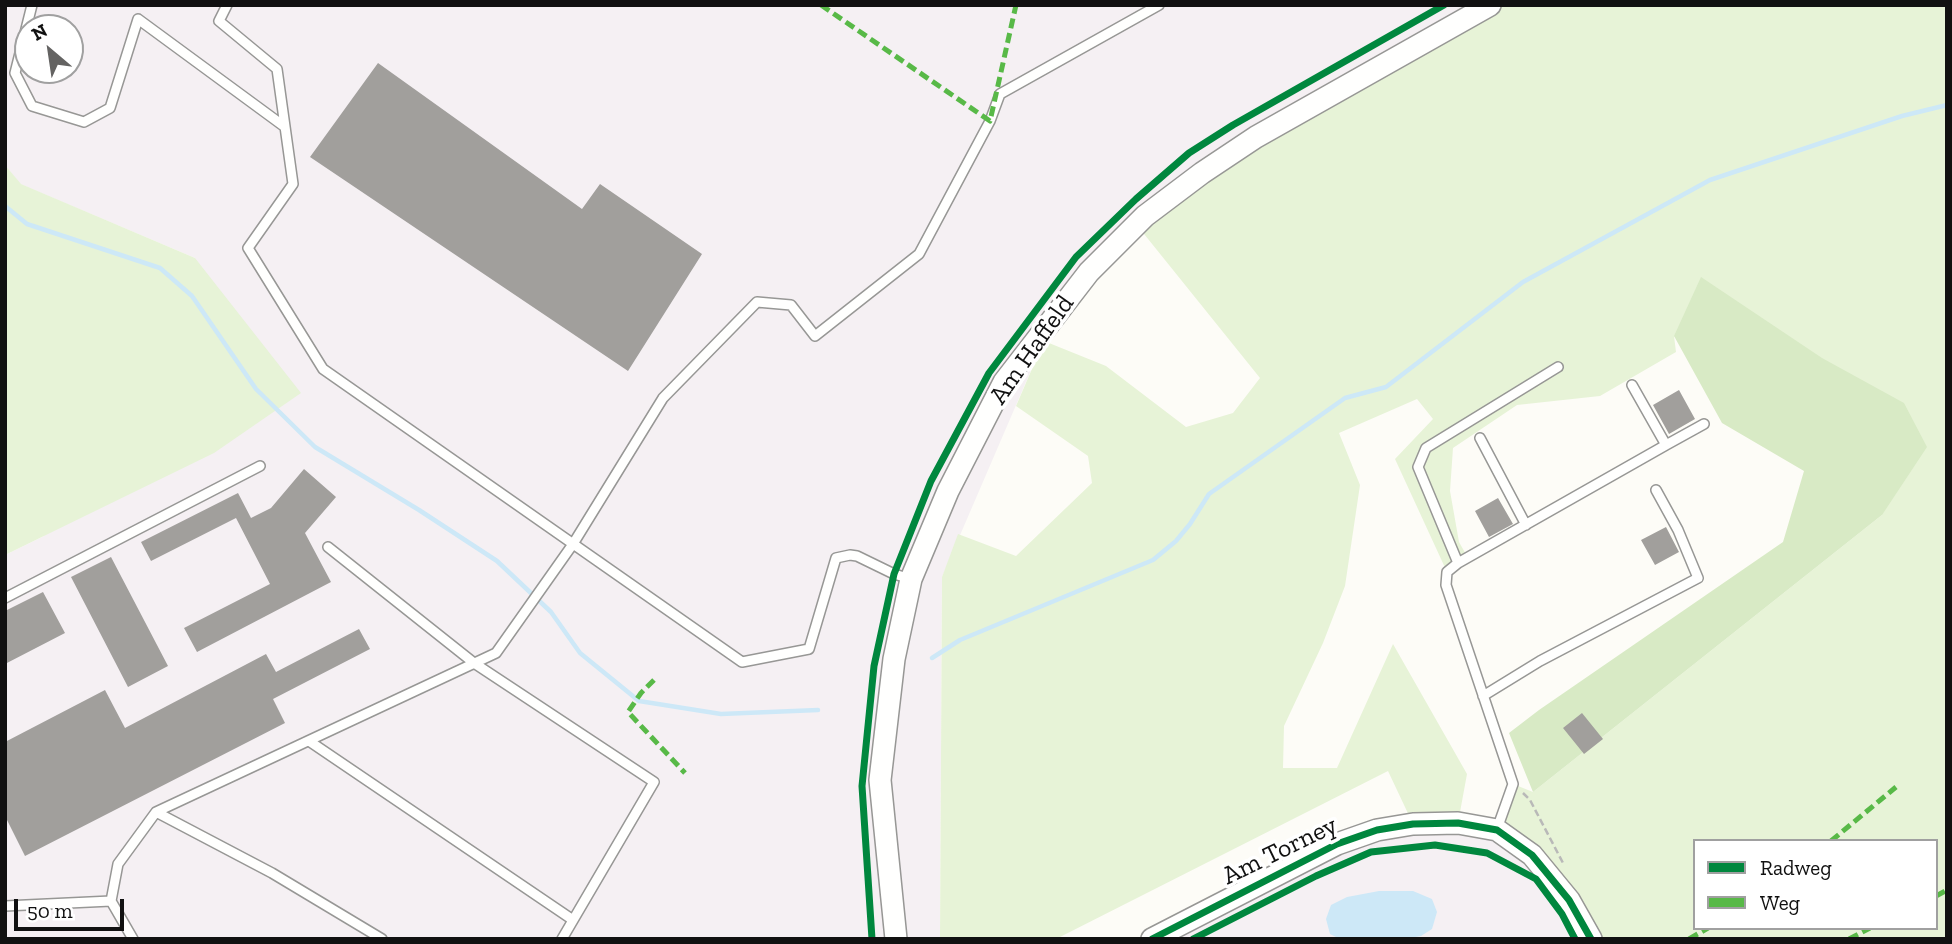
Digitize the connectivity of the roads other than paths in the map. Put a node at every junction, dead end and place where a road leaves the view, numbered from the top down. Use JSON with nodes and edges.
{"nodes":[{"id":1,"x":32,"y":5,"type":"edge"},
{"id":2,"x":227,"y":5,"type":"edge"},
{"id":3,"x":1159,"y":5,"type":"edge"},
{"id":4,"x":1490,"y":5,"type":"edge"},
{"id":5,"x":285,"y":127,"type":"junction"},
{"id":6,"x":1558,"y":367,"type":"dead end"},
{"id":7,"x":1632,"y":385,"type":"dead end"},
{"id":8,"x":1704,"y":424,"type":"dead end"},
{"id":9,"x":1480,"y":438,"type":"dead end"},
{"id":10,"x":1667,"y":445,"type":"junction"},
{"id":11,"x":260,"y":466,"type":"dead end"},
{"id":12,"x":1656,"y":490,"type":"dead end"},
{"id":13,"x":1526,"y":525,"type":"junction"},
{"id":14,"x":573,"y":544,"type":"junction"},
{"id":15,"x":328,"y":547,"type":"dead end"},
{"id":16,"x":1458,"y":563,"type":"junction"},
{"id":17,"x":911,"y":579,"type":"junction"},
{"id":18,"x":5,"y":598,"type":"edge"},
{"id":19,"x":474,"y":663,"type":"junction"},
{"id":20,"x":1483,"y":696,"type":"junction"},
{"id":21,"x":309,"y":741,"type":"junction"},
{"id":22,"x":156,"y":812,"type":"junction"},
{"id":23,"x":1497,"y":830,"type":"junction"},
{"id":24,"x":111,"y":901,"type":"junction"},
{"id":25,"x":5,"y":906,"type":"edge"},
{"id":26,"x":573,"y":919,"type":"junction"},
{"id":27,"x":133,"y":939,"type":"edge"},
{"id":28,"x":382,"y":939,"type":"edge"},
{"id":29,"x":562,"y":939,"type":"edge"},
{"id":30,"x":896,"y":939,"type":"edge"},
{"id":31,"x":1152,"y":939,"type":"edge"},
{"id":32,"x":1591,"y":939,"type":"edge"}],
"edges":[{"from":1,"to":5,"type":"lane"},
{"from":2,"to":5,"type":"lane"},
{"from":3,"to":14,"type":"lane"},
{"from":4,"to":17,"type":"street","name":"Am Haffeld"},
{"from":5,"to":14,"type":"lane"},
{"from":6,"to":16,"type":"lane"},
{"from":7,"to":10,"type":"lane"},
{"from":8,"to":10,"type":"lane"},
{"from":9,"to":13,"type":"lane"},
{"from":10,"to":13,"type":"lane"},
{"from":11,"to":18,"type":"lane"},
{"from":12,"to":20,"type":"lane"},
{"from":13,"to":16,"type":"lane"},
{"from":14,"to":17,"type":"lane"},
{"from":14,"to":19,"type":"lane"},
{"from":15,"to":19,"type":"lane"},
{"from":16,"to":20,"type":"lane"},
{"from":17,"to":30,"type":"street","name":"Am Haffeld"},
{"from":19,"to":21,"type":"lane"},
{"from":19,"to":26,"type":"lane"},
{"from":20,"to":23,"type":"lane"},
{"from":21,"to":22,"type":"lane"},
{"from":21,"to":26,"type":"lane"},
{"from":22,"to":24,"type":"lane"},
{"from":22,"to":28,"type":"lane"},
{"from":23,"to":31,"type":"street","name":"Am Torney"},
{"from":23,"to":32,"type":"street","name":"Am Torney"},
{"from":24,"to":25,"type":"lane"},
{"from":24,"to":27,"type":"lane"},
{"from":26,"to":29,"type":"lane"}]}
